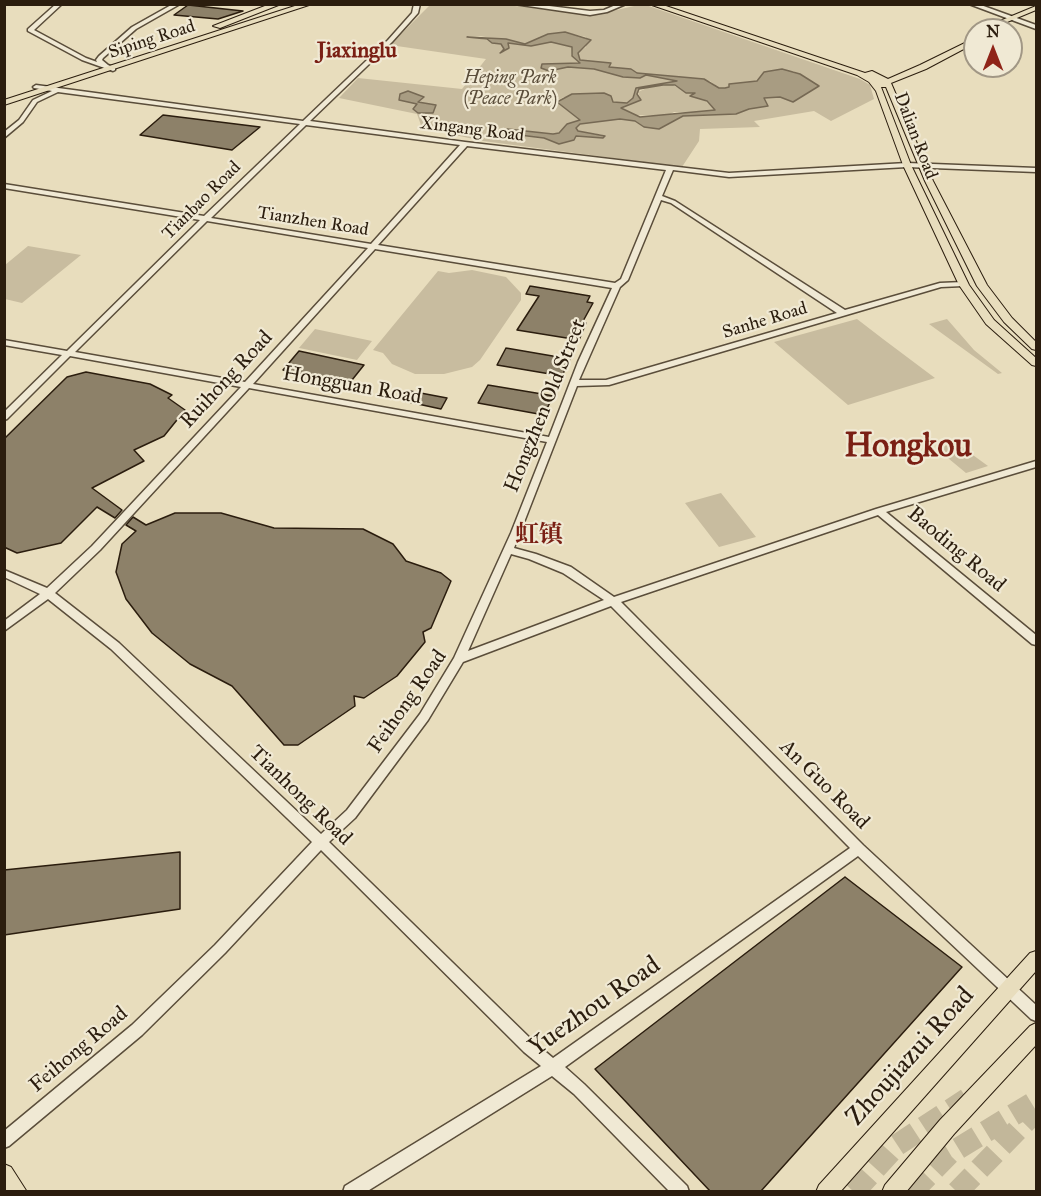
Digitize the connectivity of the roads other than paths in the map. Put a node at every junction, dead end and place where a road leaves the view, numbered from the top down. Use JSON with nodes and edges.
{"nodes":[{"id":1,"x":60,"y":4,"type":"edge"},
{"id":2,"x":178,"y":4,"type":"edge"},
{"id":3,"x":278,"y":4,"type":"edge"},
{"id":4,"x":289,"y":4,"type":"edge"},
{"id":5,"x":299,"y":4,"type":"edge"},
{"id":6,"x":309,"y":4,"type":"edge"},
{"id":7,"x":516,"y":4,"type":"edge"},
{"id":8,"x":624,"y":4,"type":"edge"},
{"id":9,"x":652,"y":4,"type":"edge"},
{"id":10,"x":660,"y":4,"type":"edge"},
{"id":11,"x":971,"y":4,"type":"edge"},
{"id":12,"x":419,"y":5,"type":"edge"},
{"id":13,"x":1036,"y":8,"type":"edge"},
{"id":14,"x":1009,"y":18,"type":"joint"},
{"id":15,"x":963,"y":40,"type":"edge"},
{"id":16,"x":176,"y":41,"type":"junction"},
{"id":17,"x":188,"y":44,"type":"junction"},
{"id":18,"x":963,"y":46,"type":"edge"},
{"id":19,"x":109,"y":67,"type":"junction"},
{"id":20,"x":887,"y":81,"type":"junction"},
{"id":21,"x":877,"y":86,"type":"junction"},
{"id":22,"x":36,"y":87,"type":"junction"},
{"id":23,"x":46,"y":89,"type":"junction"},
{"id":24,"x":58,"y":91,"type":"junction"},
{"id":25,"x":22,"y":97,"type":"junction"},
{"id":26,"x":4,"y":98,"type":"edge"},
{"id":27,"x":35,"y":101,"type":"junction"},
{"id":28,"x":4,"y":103,"type":"edge"},
{"id":29,"x":303,"y":124,"type":"junction"},
{"id":30,"x":4,"y":136,"type":"edge"},
{"id":31,"x":465,"y":144,"type":"junction"},
{"id":32,"x":907,"y":165,"type":"junction"},
{"id":33,"x":923,"y":166,"type":"junction"},
{"id":34,"x":670,"y":168,"type":"junction"},
{"id":35,"x":1036,"y":170,"type":"edge"},
{"id":36,"x":4,"y":186,"type":"edge"},
{"id":37,"x":658,"y":197,"type":"junction"},
{"id":38,"x":205,"y":219,"type":"junction"},
{"id":39,"x":373,"y":247,"type":"junction"},
{"id":40,"x":963,"y":284,"type":"junction"},
{"id":41,"x":616,"y":286,"type":"junction"},
{"id":42,"x":845,"y":314,"type":"junction"},
{"id":43,"x":4,"y":342,"type":"edge"},
{"id":44,"x":1036,"y":347,"type":"edge"},
{"id":45,"x":68,"y":353,"type":"junction"},
{"id":46,"x":1036,"y":363,"type":"edge"},
{"id":47,"x":575,"y":383,"type":"junction"},
{"id":48,"x":247,"y":386,"type":"junction"},
{"id":49,"x":4,"y":417,"type":"edge"},
{"id":50,"x":552,"y":440,"type":"junction"},
{"id":51,"x":1036,"y":464,"type":"edge"},
{"id":52,"x":879,"y":511,"type":"junction"},
{"id":53,"x":508,"y":550,"type":"junction"},
{"id":54,"x":4,"y":573,"type":"edge"},
{"id":55,"x":48,"y":593,"type":"junction"},
{"id":56,"x":615,"y":603,"type":"junction"},
{"id":57,"x":4,"y":627,"type":"edge"},
{"id":58,"x":1036,"y":641,"type":"edge"},
{"id":59,"x":459,"y":659,"type":"junction"},
{"id":60,"x":321,"y":843,"type":"junction"},
{"id":61,"x":859,"y":849,"type":"junction"},
{"id":62,"x":1036,"y":959,"type":"edge"},
{"id":63,"x":1007,"y":989,"type":"junction"},
{"id":64,"x":1036,"y":1014,"type":"edge"},
{"id":65,"x":1036,"y":1032,"type":"edge"},
{"id":66,"x":553,"y":1067,"type":"junction"},
{"id":67,"x":4,"y":1141,"type":"edge"},
{"id":68,"x":4,"y":1174,"type":"edge"},
{"id":69,"x":17,"y":1191,"type":"edge"},
{"id":70,"x":351,"y":1191,"type":"edge"},
{"id":71,"x":681,"y":1191,"type":"edge"},
{"id":72,"x":826,"y":1191,"type":"edge"},
{"id":73,"x":892,"y":1191,"type":"edge"}],
"edges":[{"from":1,"to":19,"type":"street"},
{"from":2,"to":19,"type":"street"},
{"from":3,"to":16,"type":"main road","name":"Siping Road"},
{"from":4,"to":16,"type":"main road"},
{"from":5,"to":17,"type":"main road"},
{"from":6,"to":17,"type":"main road","name":"Siping Road"},
{"from":7,"to":8,"type":"street"},
{"from":9,"to":21,"type":"main road","name":"Dalian Road"},
{"from":10,"to":20,"type":"main road","name":"Dalian Road"},
{"from":11,"to":14,"type":"street"},
{"from":12,"to":29,"type":"street","name":"Tianbao Road"},
{"from":13,"to":14,"type":"main road"},
{"from":15,"to":20,"type":"main road"},
{"from":16,"to":19,"type":"main road","name":"Siping Road"},
{"from":17,"to":19,"type":"main road","name":"Siping Road"},
{"from":18,"to":20,"type":"main road"},
{"from":19,"to":22,"type":"main road","name":"Siping Road"},
{"from":19,"to":23,"type":"main road","name":"Siping Road"},
{"from":20,"to":21,"type":"main road"},
{"from":20,"to":33,"type":"main road","name":"Dalian Road"},
{"from":21,"to":32,"type":"main road","name":"Dalian Road"},
{"from":22,"to":23,"type":"street","name":"Xingang Road"},
{"from":22,"to":26,"type":"main road","name":"Siping Road"},
{"from":23,"to":24,"type":"street","name":"Xingang Road"},
{"from":23,"to":25,"type":"main road","name":"Siping Road"},
{"from":24,"to":27,"type":"street"},
{"from":24,"to":29,"type":"street","name":"Xingang Road"},
{"from":25,"to":27,"type":"street"},
{"from":25,"to":28,"type":"main road","name":"Siping Road"},
{"from":27,"to":30,"type":"street"},
{"from":29,"to":31,"type":"street","name":"Xingang Road"},
{"from":29,"to":38,"type":"street","name":"Tianbao Road"},
{"from":31,"to":34,"type":"street","name":"Xingang Road"},
{"from":31,"to":39,"type":"street","name":"Ruihong Road"},
{"from":32,"to":33,"type":"street","name":"Xingang Road"},
{"from":32,"to":34,"type":"street","name":"Xingang Road"},
{"from":32,"to":40,"type":"main road","name":"Dalian Road"},
{"from":33,"to":35,"type":"street","name":"Xingang Road"},
{"from":33,"to":44,"type":"main road","name":"Dalian Road"},
{"from":34,"to":37,"type":"street","name":"Hongzhen Old Street"},
{"from":36,"to":38,"type":"street","name":"Tianzhen Road"},
{"from":37,"to":41,"type":"street","name":"Hongzhen Old Street"},
{"from":37,"to":42,"type":"street"},
{"from":38,"to":39,"type":"street","name":"Tianzhen Road"},
{"from":38,"to":45,"type":"street","name":"Tianbao Road"},
{"from":39,"to":41,"type":"street","name":"Tianzhen Road"},
{"from":39,"to":48,"type":"street","name":"Ruihong Road"},
{"from":40,"to":42,"type":"street","name":"Sanhe Road"},
{"from":40,"to":46,"type":"main road","name":"Dalian Road"},
{"from":41,"to":47,"type":"street","name":"Hongzhen Old Street"},
{"from":42,"to":47,"type":"street","name":"Sanhe Road"},
{"from":43,"to":45,"type":"street","name":"Hongguan Road"},
{"from":45,"to":48,"type":"street","name":"Hongguan Road"},
{"from":45,"to":49,"type":"street","name":"Tianbao Road"},
{"from":47,"to":50,"type":"street","name":"Hongzhen Old Street"},
{"from":48,"to":50,"type":"street","name":"Hongguan Road"},
{"from":48,"to":55,"type":"street","name":"Ruihong Road"},
{"from":50,"to":53,"type":"street","name":"Hongzhen Old Street"},
{"from":51,"to":52,"type":"street","name":"Feihong Road"},
{"from":52,"to":56,"type":"street","name":"Feihong Road"},
{"from":52,"to":58,"type":"street","name":"Baoding Road"},
{"from":53,"to":56,"type":"street","name":"An Guo Road"},
{"from":53,"to":59,"type":"street","name":"Hongzhen Old Street"},
{"from":54,"to":55,"type":"street","name":"Tianhong Road"},
{"from":55,"to":57,"type":"street","name":"Ruihong Road"},
{"from":55,"to":60,"type":"street","name":"Tianhong Road"},
{"from":56,"to":59,"type":"street","name":"Feihong Road"},
{"from":56,"to":61,"type":"street","name":"An Guo Road"},
{"from":59,"to":60,"type":"street","name":"Feihong Road"},
{"from":60,"to":66,"type":"street","name":"Tianhong Road"},
{"from":60,"to":67,"type":"street","name":"Feihong Road"},
{"from":61,"to":63,"type":"street","name":"An Guo Road"},
{"from":61,"to":66,"type":"street","name":"Yuezhou Road"},
{"from":62,"to":63,"type":"main road","name":"Zhoujiazui Road"},
{"from":63,"to":64,"type":"street","name":"An Guo Road"},
{"from":63,"to":72,"type":"main road","name":"Zhoujiazui Road"},
{"from":65,"to":73,"type":"main road"},
{"from":66,"to":70,"type":"street","name":"Yuezhou Road"},
{"from":66,"to":71,"type":"street","name":"Tianhong Road"},
{"from":68,"to":69,"type":"main road"}]}
